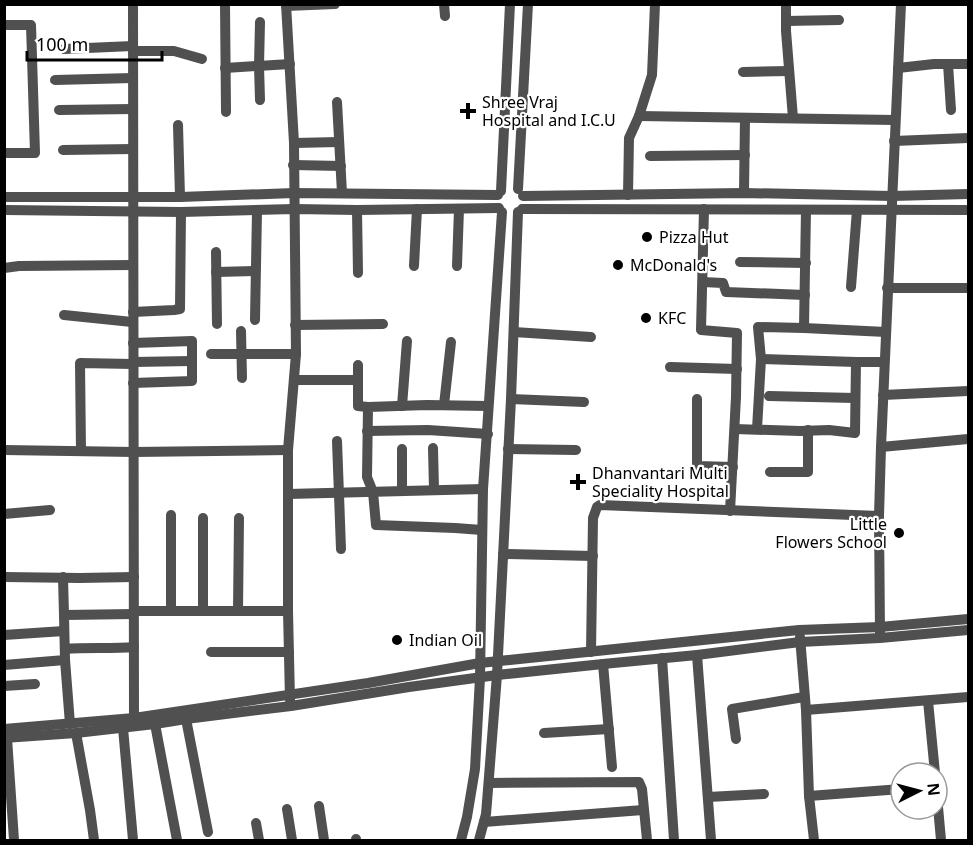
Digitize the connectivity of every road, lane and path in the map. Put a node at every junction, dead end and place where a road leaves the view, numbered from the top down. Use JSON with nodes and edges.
{"nodes":[{"id":1,"x":133,"y":4,"type":"edge"},
{"id":2,"x":225,"y":4,"type":"edge"},
{"id":3,"x":335,"y":4,"type":"edge"},
{"id":4,"x":444,"y":4,"type":"edge"},
{"id":5,"x":510,"y":4,"type":"edge"},
{"id":6,"x":528,"y":4,"type":"edge"},
{"id":7,"x":655,"y":4,"type":"edge"},
{"id":8,"x":786,"y":4,"type":"edge"},
{"id":9,"x":902,"y":4,"type":"edge"},
{"id":10,"x":286,"y":5,"type":"edge"},
{"id":11,"x":445,"y":16,"type":"dead end"},
{"id":12,"x":839,"y":20,"type":"dead end"},
{"id":13,"x":786,"y":21,"type":"junction"},
{"id":14,"x":260,"y":22,"type":"dead end"},
{"id":15,"x":4,"y":25,"type":"edge"},
{"id":16,"x":64,"y":49,"type":"dead end"},
{"id":17,"x":133,"y":49,"type":"junction"},
{"id":18,"x":202,"y":59,"type":"dead end"},
{"id":19,"x":290,"y":64,"type":"junction"},
{"id":20,"x":948,"y":64,"type":"junction"},
{"id":21,"x":969,"y":64,"type":"edge"},
{"id":22,"x":259,"y":66,"type":"junction"},
{"id":23,"x":225,"y":68,"type":"junction"},
{"id":24,"x":898,"y":68,"type":"junction"},
{"id":25,"x":789,"y":71,"type":"junction"},
{"id":26,"x":743,"y":72,"type":"dead end"},
{"id":27,"x":133,"y":78,"type":"junction"},
{"id":28,"x":55,"y":80,"type":"dead end"},
{"id":29,"x":260,"y":100,"type":"dead end"},
{"id":30,"x":337,"y":102,"type":"dead end"},
{"id":31,"x":133,"y":109,"type":"junction"},
{"id":32,"x":60,"y":110,"type":"dead end"},
{"id":33,"x":951,"y":110,"type":"dead end"},
{"id":34,"x":226,"y":112,"type":"dead end"},
{"id":35,"x":639,"y":116,"type":"junction"},
{"id":36,"x":745,"y":118,"type":"junction"},
{"id":37,"x":792,"y":118,"type":"junction"},
{"id":38,"x":895,"y":120,"type":"junction"},
{"id":39,"x":178,"y":125,"type":"dead end"},
{"id":40,"x":969,"y":138,"type":"edge"},
{"id":41,"x":894,"y":141,"type":"junction"},
{"id":42,"x":339,"y":142,"type":"junction"},
{"id":43,"x":294,"y":143,"type":"junction"},
{"id":44,"x":133,"y":149,"type":"junction"},
{"id":45,"x":63,"y":150,"type":"dead end"},
{"id":46,"x":4,"y":153,"type":"edge"},
{"id":47,"x":650,"y":156,"type":"dead end"},
{"id":48,"x":745,"y":156,"type":"junction"},
{"id":49,"x":293,"y":165,"type":"junction"},
{"id":50,"x":340,"y":166,"type":"junction"},
{"id":51,"x":294,"y":193,"type":"junction"},
{"id":52,"x":342,"y":193,"type":"junction"},
{"id":53,"x":500,"y":193,"type":"junction"},
{"id":54,"x":520,"y":193,"type":"junction"},
{"id":55,"x":744,"y":193,"type":"junction"},
{"id":56,"x":969,"y":194,"type":"edge"},
{"id":57,"x":628,"y":195,"type":"junction"},
{"id":58,"x":133,"y":196,"type":"junction"},
{"id":59,"x":892,"y":196,"type":"junction"},
{"id":60,"x":4,"y":197,"type":"edge"},
{"id":61,"x":180,"y":197,"type":"junction"},
{"id":62,"x":459,"y":208,"type":"junction"},
{"id":63,"x":294,"y":209,"type":"junction"},
{"id":64,"x":417,"y":209,"type":"junction"},
{"id":65,"x":704,"y":209,"type":"junction"},
{"id":66,"x":4,"y":210,"type":"edge"},
{"id":67,"x":357,"y":210,"type":"junction"},
{"id":68,"x":501,"y":210,"type":"junction"},
{"id":69,"x":520,"y":210,"type":"junction"},
{"id":70,"x":806,"y":210,"type":"junction"},
{"id":71,"x":857,"y":210,"type":"junction"},
{"id":72,"x":891,"y":210,"type":"junction"},
{"id":73,"x":969,"y":210,"type":"edge"},
{"id":74,"x":133,"y":211,"type":"junction"},
{"id":75,"x":257,"y":211,"type":"junction"},
{"id":76,"x":181,"y":212,"type":"junction"},
{"id":77,"x":216,"y":252,"type":"dead end"},
{"id":78,"x":740,"y":262,"type":"dead end"},
{"id":79,"x":806,"y":263,"type":"junction"},
{"id":80,"x":134,"y":265,"type":"junction"},
{"id":81,"x":414,"y":266,"type":"dead end"},
{"id":82,"x":456,"y":266,"type":"dead end"},
{"id":83,"x":4,"y":268,"type":"edge"},
{"id":84,"x":255,"y":271,"type":"junction"},
{"id":85,"x":216,"y":272,"type":"junction"},
{"id":86,"x":358,"y":273,"type":"dead end"},
{"id":87,"x":703,"y":282,"type":"junction"},
{"id":88,"x":851,"y":286,"type":"dead end"},
{"id":89,"x":888,"y":288,"type":"junction"},
{"id":90,"x":969,"y":288,"type":"edge"},
{"id":91,"x":805,"y":295,"type":"junction"},
{"id":92,"x":64,"y":315,"type":"dead end"},
{"id":93,"x":133,"y":317,"type":"junction"},
{"id":94,"x":255,"y":320,"type":"dead end"},
{"id":95,"x":217,"y":324,"type":"dead end"},
{"id":96,"x":383,"y":324,"type":"dead end"},
{"id":97,"x":295,"y":326,"type":"junction"},
{"id":98,"x":804,"y":328,"type":"junction"},
{"id":99,"x":241,"y":331,"type":"dead end"},
{"id":100,"x":514,"y":332,"type":"junction"},
{"id":101,"x":886,"y":332,"type":"junction"},
{"id":102,"x":591,"y":337,"type":"dead end"},
{"id":103,"x":407,"y":341,"type":"dead end"},
{"id":104,"x":451,"y":342,"type":"dead end"},
{"id":105,"x":133,"y":343,"type":"junction"},
{"id":106,"x":210,"y":354,"type":"dead end"},
{"id":107,"x":242,"y":354,"type":"junction"},
{"id":108,"x":296,"y":354,"type":"junction"},
{"id":109,"x":761,"y":359,"type":"junction"},
{"id":110,"x":192,"y":361,"type":"junction"},
{"id":111,"x":856,"y":362,"type":"junction"},
{"id":112,"x":884,"y":362,"type":"junction"},
{"id":113,"x":133,"y":363,"type":"junction"},
{"id":114,"x":358,"y":365,"type":"dead end"},
{"id":115,"x":670,"y":367,"type":"dead end"},
{"id":116,"x":737,"y":369,"type":"junction"},
{"id":117,"x":242,"y":378,"type":"dead end"},
{"id":118,"x":294,"y":380,"type":"junction"},
{"id":119,"x":358,"y":380,"type":"junction"},
{"id":120,"x":134,"y":383,"type":"junction"},
{"id":121,"x":969,"y":391,"type":"edge"},
{"id":122,"x":883,"y":395,"type":"junction"},
{"id":123,"x":769,"y":396,"type":"dead end"},
{"id":124,"x":855,"y":398,"type":"junction"},
{"id":125,"x":511,"y":399,"type":"junction"},
{"id":126,"x":697,"y":399,"type":"dead end"},
{"id":127,"x":584,"y":402,"type":"dead end"},
{"id":128,"x":444,"y":405,"type":"junction"},
{"id":129,"x":402,"y":406,"type":"junction"},
{"id":130,"x":488,"y":406,"type":"junction"},
{"id":131,"x":368,"y":407,"type":"junction"},
{"id":132,"x":735,"y":429,"type":"junction"},
{"id":133,"x":757,"y":429,"type":"junction"},
{"id":134,"x":808,"y":430,"type":"junction"},
{"id":135,"x":367,"y":431,"type":"junction"},
{"id":136,"x":488,"y":434,"type":"junction"},
{"id":137,"x":969,"y":439,"type":"edge"},
{"id":138,"x":337,"y":441,"type":"dead end"},
{"id":139,"x":881,"y":447,"type":"junction"},
{"id":140,"x":433,"y":448,"type":"dead end"},
{"id":141,"x":402,"y":449,"type":"dead end"},
{"id":142,"x":508,"y":449,"type":"junction"},
{"id":143,"x":4,"y":450,"type":"edge"},
{"id":144,"x":288,"y":450,"type":"junction"},
{"id":145,"x":576,"y":450,"type":"dead end"},
{"id":146,"x":81,"y":451,"type":"junction"},
{"id":147,"x":134,"y":452,"type":"junction"},
{"id":148,"x":733,"y":467,"type":"junction"},
{"id":149,"x":770,"y":472,"type":"dead end"},
{"id":150,"x":483,"y":489,"type":"junction"},
{"id":151,"x":434,"y":490,"type":"junction"},
{"id":152,"x":402,"y":491,"type":"junction"},
{"id":153,"x":373,"y":492,"type":"junction"},
{"id":154,"x":338,"y":493,"type":"junction"},
{"id":155,"x":288,"y":494,"type":"junction"},
{"id":156,"x":50,"y":510,"type":"dead end"},
{"id":157,"x":730,"y":511,"type":"junction"},
{"id":158,"x":4,"y":514,"type":"edge"},
{"id":159,"x":171,"y":514,"type":"dead end"},
{"id":160,"x":879,"y":516,"type":"junction"},
{"id":161,"x":203,"y":518,"type":"dead end"},
{"id":162,"x":239,"y":518,"type":"dead end"},
{"id":163,"x":482,"y":530,"type":"junction"},
{"id":164,"x":341,"y":549,"type":"dead end"},
{"id":165,"x":503,"y":554,"type":"junction"},
{"id":166,"x":593,"y":556,"type":"junction"},
{"id":167,"x":4,"y":577,"type":"edge"},
{"id":168,"x":134,"y":577,"type":"junction"},
{"id":169,"x":63,"y":578,"type":"junction"},
{"id":170,"x":171,"y":611,"type":"junction"},
{"id":171,"x":203,"y":611,"type":"junction"},
{"id":172,"x":238,"y":611,"type":"junction"},
{"id":173,"x":288,"y":611,"type":"junction"},
{"id":174,"x":134,"y":612,"type":"junction"},
{"id":175,"x":64,"y":615,"type":"junction"},
{"id":176,"x":969,"y":619,"type":"edge"},
{"id":177,"x":800,"y":630,"type":"junction"},
{"id":178,"x":969,"y":630,"type":"edge"},
{"id":179,"x":64,"y":631,"type":"junction"},
{"id":180,"x":880,"y":633,"type":"junction"},
{"id":181,"x":4,"y":635,"type":"edge"},
{"id":182,"x":800,"y":642,"type":"junction"},
{"id":183,"x":134,"y":647,"type":"junction"},
{"id":184,"x":64,"y":649,"type":"junction"},
{"id":185,"x":211,"y":652,"type":"dead end"},
{"id":186,"x":289,"y":652,"type":"junction"},
{"id":187,"x":591,"y":652,"type":"junction"},
{"id":188,"x":698,"y":655,"type":"junction"},
{"id":189,"x":662,"y":658,"type":"junction"},
{"id":190,"x":65,"y":660,"type":"junction"},
{"id":191,"x":498,"y":662,"type":"junction"},
{"id":192,"x":480,"y":663,"type":"junction"},
{"id":193,"x":603,"y":664,"type":"junction"},
{"id":194,"x":4,"y":665,"type":"edge"},
{"id":195,"x":497,"y":675,"type":"junction"},
{"id":196,"x":480,"y":678,"type":"junction"},
{"id":197,"x":35,"y":684,"type":"dead end"},
{"id":198,"x":4,"y":686,"type":"edge"},
{"id":199,"x":804,"y":697,"type":"junction"},
{"id":200,"x":969,"y":697,"type":"edge"},
{"id":201,"x":290,"y":700,"type":"junction"},
{"id":202,"x":928,"y":701,"type":"junction"},
{"id":203,"x":806,"y":710,"type":"junction"},
{"id":204,"x":186,"y":719,"type":"junction"},
{"id":205,"x":130,"y":724,"type":"junction"},
{"id":206,"x":155,"y":724,"type":"junction"},
{"id":207,"x":73,"y":728,"type":"junction"},
{"id":208,"x":609,"y":729,"type":"junction"},
{"id":209,"x":544,"y":733,"type":"dead end"},
{"id":210,"x":5,"y":735,"type":"edge"},
{"id":211,"x":736,"y":739,"type":"dead end"},
{"id":212,"x":934,"y":761,"type":"edge"},
{"id":213,"x":612,"y":767,"type":"dead end"},
{"id":214,"x":489,"y":783,"type":"junction"},
{"id":215,"x":889,"y":790,"type":"edge"},
{"id":216,"x":764,"y":794,"type":"dead end"},
{"id":217,"x":809,"y":796,"type":"junction"},
{"id":218,"x":708,"y":797,"type":"junction"},
{"id":219,"x":319,"y":806,"type":"dead end"},
{"id":220,"x":287,"y":809,"type":"dead end"},
{"id":221,"x":643,"y":810,"type":"junction"},
{"id":222,"x":8,"y":812,"type":"edge"},
{"id":223,"x":939,"y":821,"type":"edge"},
{"id":224,"x":484,"y":822,"type":"junction"},
{"id":225,"x":255,"y":823,"type":"dead end"},
{"id":226,"x":208,"y":832,"type":"dead end"},
{"id":227,"x":13,"y":840,"type":"edge"},
{"id":228,"x":94,"y":840,"type":"edge"},
{"id":229,"x":133,"y":840,"type":"edge"},
{"id":230,"x":177,"y":840,"type":"edge"},
{"id":231,"x":259,"y":840,"type":"edge"},
{"id":232,"x":292,"y":840,"type":"edge"},
{"id":233,"x":324,"y":840,"type":"edge"},
{"id":234,"x":461,"y":840,"type":"edge"},
{"id":235,"x":479,"y":840,"type":"edge"},
{"id":236,"x":647,"y":840,"type":"edge"},
{"id":237,"x":674,"y":840,"type":"edge"},
{"id":238,"x":711,"y":840,"type":"edge"},
{"id":239,"x":814,"y":840,"type":"edge"},
{"id":240,"x":941,"y":840,"type":"edge"}],
"edges":[{"from":1,"to":17,"type":"street"},
{"from":2,"to":23,"type":"street"},
{"from":3,"to":10,"type":"street"},
{"from":4,"to":11,"type":"street"},
{"from":5,"to":53,"type":"street"},
{"from":6,"to":54,"type":"street"},
{"from":7,"to":35,"type":"street"},
{"from":8,"to":13,"type":"street"},
{"from":9,"to":24,"type":"street"},
{"from":10,"to":19,"type":"street"},
{"from":12,"to":13,"type":"street"},
{"from":13,"to":25,"type":"street"},
{"from":14,"to":22,"type":"street"},
{"from":15,"to":46,"type":"street"},
{"from":16,"to":17,"type":"street"},
{"from":17,"to":18,"type":"street"},
{"from":17,"to":27,"type":"street"},
{"from":19,"to":22,"type":"street"},
{"from":19,"to":43,"type":"street"},
{"from":20,"to":21,"type":"street"},
{"from":20,"to":24,"type":"street"},
{"from":20,"to":33,"type":"street"},
{"from":22,"to":23,"type":"street"},
{"from":22,"to":29,"type":"street"},
{"from":23,"to":34,"type":"street"},
{"from":24,"to":38,"type":"street"},
{"from":25,"to":26,"type":"street"},
{"from":25,"to":37,"type":"street"},
{"from":27,"to":28,"type":"street"},
{"from":27,"to":31,"type":"street"},
{"from":30,"to":42,"type":"street"},
{"from":31,"to":32,"type":"street"},
{"from":31,"to":44,"type":"street"},
{"from":35,"to":36,"type":"street"},
{"from":35,"to":57,"type":"street"},
{"from":36,"to":37,"type":"street"},
{"from":36,"to":48,"type":"street"},
{"from":37,"to":38,"type":"street"},
{"from":38,"to":41,"type":"street"},
{"from":39,"to":61,"type":"street"},
{"from":40,"to":41,"type":"street"},
{"from":41,"to":59,"type":"street"},
{"from":42,"to":43,"type":"street"},
{"from":42,"to":50,"type":"street"},
{"from":43,"to":49,"type":"street"},
{"from":44,"to":45,"type":"street"},
{"from":44,"to":58,"type":"street"},
{"from":47,"to":48,"type":"street"},
{"from":48,"to":55,"type":"street"},
{"from":49,"to":50,"type":"street"},
{"from":49,"to":51,"type":"street"},
{"from":50,"to":52,"type":"street"},
{"from":51,"to":52,"type":"street"},
{"from":51,"to":61,"type":"street"},
{"from":51,"to":63,"type":"street"},
{"from":52,"to":53,"type":"street"},
{"from":53,"to":54,"type":"street"},
{"from":53,"to":68,"type":"street"},
{"from":54,"to":57,"type":"street"},
{"from":54,"to":69,"type":"street"},
{"from":55,"to":57,"type":"street"},
{"from":55,"to":59,"type":"street"},
{"from":56,"to":59,"type":"street"},
{"from":58,"to":60,"type":"street"},
{"from":58,"to":61,"type":"street"},
{"from":58,"to":74,"type":"street"},
{"from":59,"to":72,"type":"street"},
{"from":62,"to":64,"type":"street"},
{"from":62,"to":68,"type":"street"},
{"from":62,"to":82,"type":"street"},
{"from":63,"to":67,"type":"street"},
{"from":63,"to":75,"type":"street"},
{"from":63,"to":97,"type":"street"},
{"from":64,"to":67,"type":"street"},
{"from":64,"to":81,"type":"street"},
{"from":65,"to":69,"type":"street"},
{"from":65,"to":70,"type":"street"},
{"from":65,"to":87,"type":"street"},
{"from":66,"to":74,"type":"street"},
{"from":67,"to":86,"type":"street"},
{"from":68,"to":69,"type":"street"},
{"from":68,"to":130,"type":"street"},
{"from":69,"to":100,"type":"street"},
{"from":70,"to":71,"type":"street"},
{"from":70,"to":79,"type":"street"},
{"from":71,"to":72,"type":"street"},
{"from":71,"to":88,"type":"street"},
{"from":72,"to":73,"type":"street"},
{"from":72,"to":89,"type":"street"},
{"from":74,"to":76,"type":"street"},
{"from":74,"to":80,"type":"street"},
{"from":75,"to":76,"type":"street"},
{"from":75,"to":84,"type":"street"},
{"from":76,"to":93,"type":"street"},
{"from":77,"to":85,"type":"street"},
{"from":78,"to":79,"type":"street"},
{"from":79,"to":91,"type":"street"},
{"from":80,"to":83,"type":"street"},
{"from":80,"to":93,"type":"street"},
{"from":84,"to":85,"type":"street"},
{"from":84,"to":94,"type":"street"},
{"from":85,"to":95,"type":"street"},
{"from":87,"to":91,"type":"street"},
{"from":87,"to":116,"type":"street"},
{"from":89,"to":90,"type":"street"},
{"from":89,"to":101,"type":"street"},
{"from":91,"to":98,"type":"street"},
{"from":92,"to":93,"type":"street"},
{"from":93,"to":105,"type":"street"},
{"from":96,"to":97,"type":"street"},
{"from":97,"to":108,"type":"street"},
{"from":98,"to":101,"type":"street"},
{"from":98,"to":109,"type":"street"},
{"from":99,"to":107,"type":"street"},
{"from":100,"to":102,"type":"street"},
{"from":100,"to":125,"type":"street"},
{"from":101,"to":112,"type":"street"},
{"from":103,"to":129,"type":"street"},
{"from":104,"to":128,"type":"street"},
{"from":105,"to":110,"type":"street"},
{"from":105,"to":113,"type":"street"},
{"from":106,"to":107,"type":"street"},
{"from":107,"to":108,"type":"street"},
{"from":107,"to":117,"type":"street"},
{"from":108,"to":118,"type":"street"},
{"from":109,"to":111,"type":"street"},
{"from":109,"to":133,"type":"street"},
{"from":110,"to":113,"type":"street"},
{"from":110,"to":120,"type":"street"},
{"from":111,"to":112,"type":"street"},
{"from":111,"to":124,"type":"street"},
{"from":112,"to":122,"type":"street"},
{"from":113,"to":120,"type":"street"},
{"from":113,"to":146,"type":"street"},
{"from":114,"to":119,"type":"street"},
{"from":115,"to":116,"type":"street"},
{"from":116,"to":132,"type":"street"},
{"from":118,"to":119,"type":"street"},
{"from":118,"to":144,"type":"street"},
{"from":119,"to":131,"type":"street"},
{"from":120,"to":147,"type":"street"},
{"from":121,"to":122,"type":"street"},
{"from":122,"to":139,"type":"street"},
{"from":123,"to":124,"type":"street"},
{"from":124,"to":134,"type":"street"},
{"from":125,"to":127,"type":"street"},
{"from":125,"to":142,"type":"street"},
{"from":126,"to":148,"type":"street"},
{"from":128,"to":129,"type":"street"},
{"from":128,"to":130,"type":"street"},
{"from":129,"to":131,"type":"street"},
{"from":130,"to":136,"type":"street"},
{"from":131,"to":135,"type":"street"},
{"from":132,"to":133,"type":"street"},
{"from":132,"to":148,"type":"street"},
{"from":133,"to":134,"type":"street"},
{"from":134,"to":149,"type":"street"},
{"from":135,"to":136,"type":"street"},
{"from":135,"to":153,"type":"street"},
{"from":136,"to":150,"type":"street"},
{"from":137,"to":139,"type":"street"},
{"from":138,"to":154,"type":"street"},
{"from":139,"to":160,"type":"street"},
{"from":140,"to":151,"type":"street"},
{"from":141,"to":152,"type":"street"},
{"from":142,"to":145,"type":"street"},
{"from":142,"to":165,"type":"street"},
{"from":143,"to":146,"type":"street"},
{"from":144,"to":147,"type":"street"},
{"from":144,"to":155,"type":"street"},
{"from":146,"to":147,"type":"street"},
{"from":147,"to":168,"type":"street"},
{"from":148,"to":157,"type":"street"},
{"from":150,"to":151,"type":"street"},
{"from":150,"to":163,"type":"street"},
{"from":151,"to":152,"type":"street"},
{"from":152,"to":153,"type":"street"},
{"from":153,"to":154,"type":"street"},
{"from":153,"to":163,"type":"street"},
{"from":154,"to":155,"type":"street"},
{"from":154,"to":164,"type":"street"},
{"from":155,"to":173,"type":"street"},
{"from":156,"to":158,"type":"street"},
{"from":157,"to":160,"type":"street"},
{"from":157,"to":166,"type":"street"},
{"from":159,"to":170,"type":"street"},
{"from":160,"to":180,"type":"street"},
{"from":161,"to":171,"type":"street"},
{"from":162,"to":172,"type":"street"},
{"from":163,"to":192,"type":"street"},
{"from":165,"to":166,"type":"street"},
{"from":165,"to":191,"type":"street"},
{"from":166,"to":187,"type":"street"},
{"from":167,"to":169,"type":"street"},
{"from":168,"to":169,"type":"street"},
{"from":168,"to":174,"type":"street"},
{"from":169,"to":175,"type":"street"},
{"from":170,"to":171,"type":"street"},
{"from":170,"to":174,"type":"street"},
{"from":171,"to":172,"type":"street"},
{"from":172,"to":173,"type":"street"},
{"from":173,"to":186,"type":"street"},
{"from":174,"to":175,"type":"street"},
{"from":174,"to":183,"type":"street"},
{"from":175,"to":179,"type":"street"},
{"from":176,"to":180,"type":"street"},
{"from":177,"to":180,"type":"street"},
{"from":177,"to":182,"type":"street"},
{"from":177,"to":187,"type":"street"},
{"from":178,"to":180,"type":"street"},
{"from":179,"to":181,"type":"street"},
{"from":179,"to":184,"type":"street"},
{"from":180,"to":182,"type":"street"},
{"from":182,"to":188,"type":"street"},
{"from":182,"to":199,"type":"street"},
{"from":183,"to":184,"type":"street"},
{"from":183,"to":205,"type":"street"},
{"from":184,"to":190,"type":"street"},
{"from":185,"to":186,"type":"street"},
{"from":186,"to":201,"type":"street"},
{"from":187,"to":191,"type":"street"},
{"from":188,"to":189,"type":"street"},
{"from":188,"to":218,"type":"street"},
{"from":189,"to":193,"type":"street"},
{"from":189,"to":237,"type":"street"},
{"from":190,"to":194,"type":"street"},
{"from":190,"to":207,"type":"street"},
{"from":191,"to":192,"type":"street"},
{"from":191,"to":195,"type":"street"},
{"from":192,"to":196,"type":"street"},
{"from":192,"to":201,"type":"street"},
{"from":193,"to":195,"type":"street"},
{"from":193,"to":208,"type":"street"},
{"from":195,"to":196,"type":"street"},
{"from":195,"to":214,"type":"street"},
{"from":196,"to":201,"type":"street"},
{"from":196,"to":234,"type":"street"},
{"from":197,"to":198,"type":"street"},
{"from":199,"to":203,"type":"street"},
{"from":199,"to":211,"type":"street"},
{"from":200,"to":202,"type":"street"},
{"from":201,"to":204,"type":"street"},
{"from":201,"to":205,"type":"street"},
{"from":202,"to":203,"type":"street"},
{"from":202,"to":212,"type":"street"},
{"from":203,"to":217,"type":"street"},
{"from":204,"to":206,"type":"street"},
{"from":204,"to":226,"type":"street"},
{"from":205,"to":206,"type":"street"},
{"from":205,"to":207,"type":"street"},
{"from":205,"to":229,"type":"street"},
{"from":206,"to":230,"type":"street"},
{"from":207,"to":210,"type":"street"},
{"from":207,"to":228,"type":"street"},
{"from":208,"to":209,"type":"street"},
{"from":208,"to":213,"type":"street"},
{"from":210,"to":222,"type":"street"},
{"from":214,"to":221,"type":"street"},
{"from":214,"to":224,"type":"street"},
{"from":215,"to":217,"type":"street"},
{"from":216,"to":218,"type":"street"},
{"from":217,"to":239,"type":"street"},
{"from":218,"to":238,"type":"street"},
{"from":219,"to":233,"type":"street"},
{"from":220,"to":232,"type":"street"},
{"from":221,"to":224,"type":"street"},
{"from":221,"to":236,"type":"street"},
{"from":222,"to":227,"type":"street"},
{"from":223,"to":240,"type":"street"},
{"from":224,"to":235,"type":"street"},
{"from":225,"to":231,"type":"street"}]}
